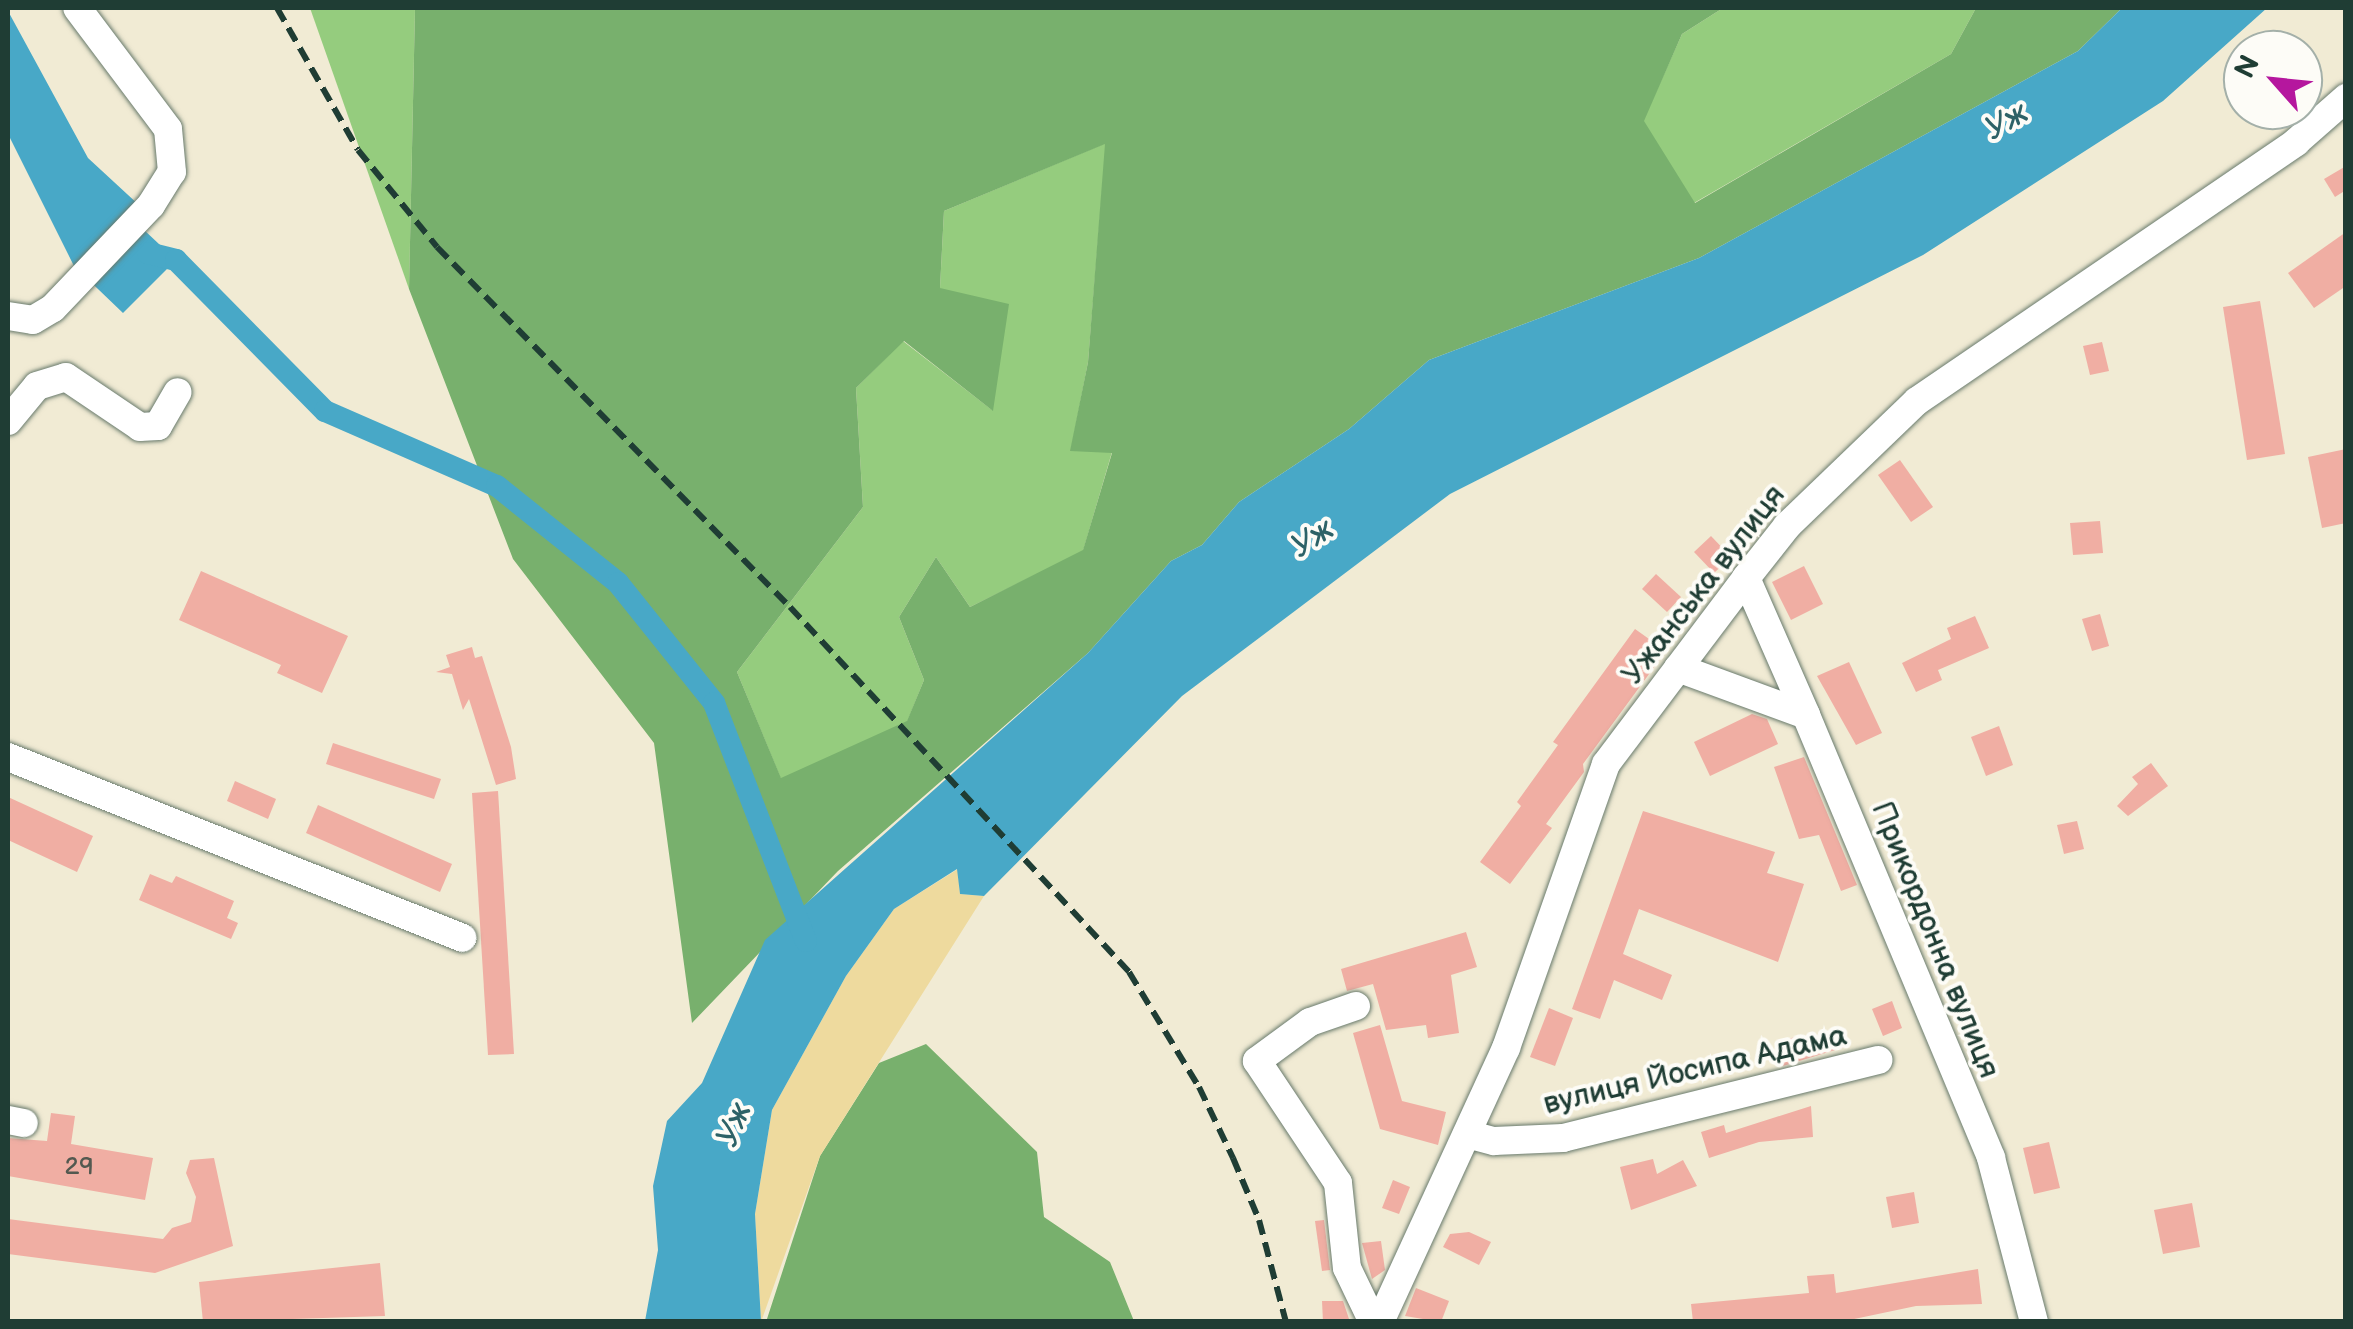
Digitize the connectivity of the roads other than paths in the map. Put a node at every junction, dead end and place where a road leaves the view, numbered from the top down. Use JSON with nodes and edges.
{"nodes":[{"id":1,"x":77,"y":8,"type":"edge"},
{"id":2,"x":2346,"y":98,"type":"edge"},
{"id":3,"x":8,"y":316,"type":"edge"},
{"id":4,"x":178,"y":392,"type":"dead end"},
{"id":5,"x":8,"y":420,"type":"edge"},
{"id":6,"x":1746,"y":578,"type":"junction"},
{"id":7,"x":1678,"y":668,"type":"junction"},
{"id":8,"x":1806,"y":715,"type":"junction"},
{"id":9,"x":8,"y":757,"type":"edge"},
{"id":10,"x":462,"y":938,"type":"dead end"},
{"id":11,"x":1356,"y":1006,"type":"dead end"},
{"id":12,"x":1879,"y":1060,"type":"dead end"},
{"id":13,"x":1466,"y":1134,"type":"junction"},
{"id":14,"x":1376,"y":1322,"type":"edge"},
{"id":15,"x":2034,"y":1322,"type":"edge"}],
"edges":[{"from":1,"to":3,"type":"street"},
{"from":2,"to":6,"type":"street","name":"Ужанська вулиця"},
{"from":4,"to":5,"type":"street"},
{"from":6,"to":7,"type":"street","name":"Ужанська вулиця"},
{"from":6,"to":8,"type":"street","name":"Прикордонна вулиця"},
{"from":7,"to":8,"type":"street"},
{"from":7,"to":13,"type":"street","name":"Ужанська вулиця"},
{"from":8,"to":15,"type":"street","name":"Прикордонна вулиця"},
{"from":9,"to":10,"type":"street"},
{"from":11,"to":14,"type":"street","name":"Ужанська вулиця"},
{"from":12,"to":13,"type":"street","name":"вулиця Йосипа Адама"},
{"from":13,"to":14,"type":"street","name":"Ужанська вулиця"}]}
